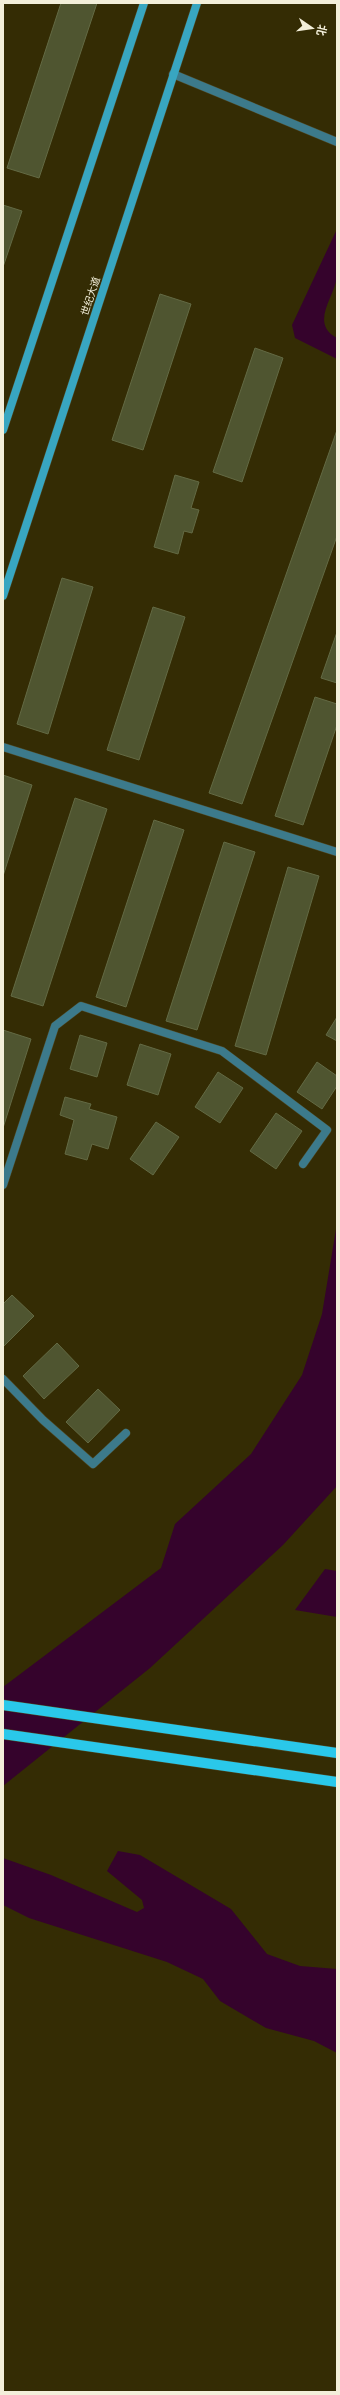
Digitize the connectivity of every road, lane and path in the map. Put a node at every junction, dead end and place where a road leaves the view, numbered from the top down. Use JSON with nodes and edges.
{"nodes":[{"id":1,"x":144,"y":3,"type":"edge"},
{"id":2,"x":197,"y":3,"type":"edge"},
{"id":3,"x":174,"y":74,"type":"junction"},
{"id":4,"x":337,"y":142,"type":"edge"},
{"id":5,"x":3,"y":430,"type":"edge"},
{"id":6,"x":3,"y":596,"type":"edge"},
{"id":7,"x":3,"y":746,"type":"edge"},
{"id":8,"x":337,"y":852,"type":"edge"},
{"id":9,"x":303,"y":1164,"type":"dead end"},
{"id":10,"x":3,"y":1185,"type":"edge"},
{"id":11,"x":3,"y":1379,"type":"edge"},
{"id":12,"x":126,"y":1433,"type":"dead end"},
{"id":13,"x":3,"y":1705,"type":"edge"},
{"id":14,"x":3,"y":1734,"type":"edge"},
{"id":15,"x":337,"y":1753,"type":"edge"},
{"id":16,"x":337,"y":1782,"type":"edge"}],
"edges":[{"from":1,"to":5,"type":"main road"},
{"from":2,"to":3,"type":"main road","name":"世纪大道"},
{"from":3,"to":4,"type":"lane"},
{"from":3,"to":6,"type":"main road","name":"世纪大道"},
{"from":7,"to":8,"type":"lane"},
{"from":9,"to":10,"type":"lane"},
{"from":11,"to":12,"type":"lane"},
{"from":13,"to":15,"type":"main road"},
{"from":14,"to":16,"type":"main road"}]}
